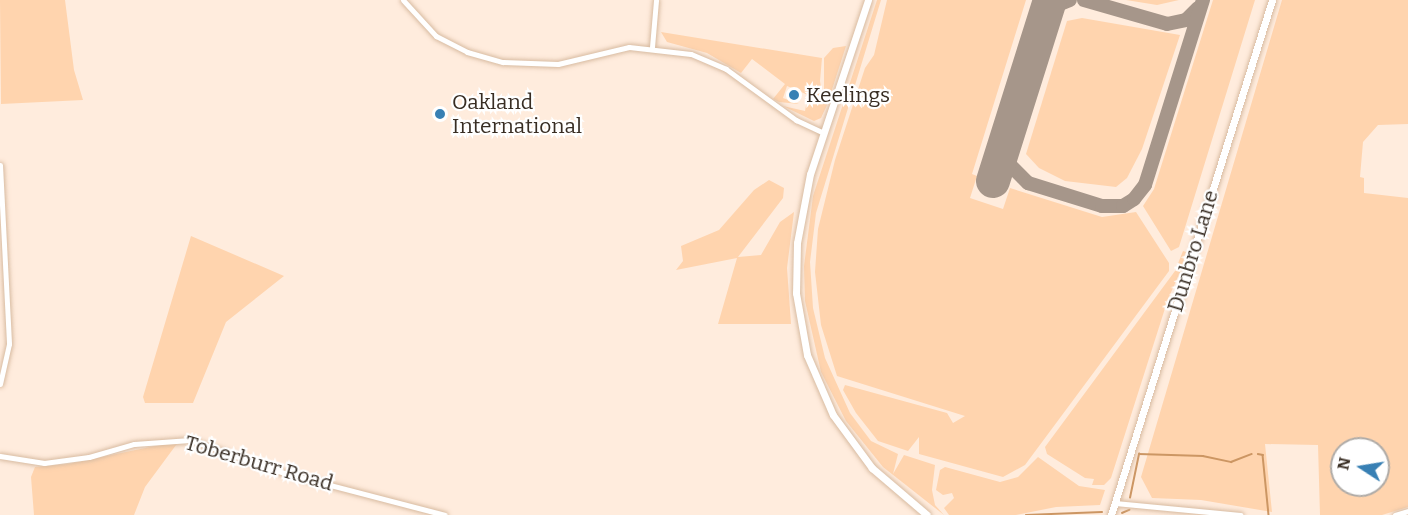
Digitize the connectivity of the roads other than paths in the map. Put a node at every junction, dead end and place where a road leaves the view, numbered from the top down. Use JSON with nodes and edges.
{"nodes":[{"id":1,"x":403,"y":0,"type":"edge"},
{"id":2,"x":656,"y":0,"type":"edge"},
{"id":3,"x":868,"y":0,"type":"edge"},
{"id":4,"x":1272,"y":0,"type":"edge"},
{"id":5,"x":652,"y":47,"type":"junction"},
{"id":6,"x":822,"y":132,"type":"junction"},
{"id":7,"x":0,"y":165,"type":"edge"},
{"id":8,"x":0,"y":384,"type":"edge"},
{"id":9,"x":0,"y":456,"type":"edge"},
{"id":10,"x":1115,"y":503,"type":"junction"},
{"id":11,"x":1408,"y":511,"type":"edge"},
{"id":12,"x":444,"y":515,"type":"edge"},
{"id":13,"x":927,"y":515,"type":"edge"},
{"id":14,"x":1111,"y":515,"type":"edge"},
{"id":15,"x":1240,"y":515,"type":"edge"},
{"id":16,"x":1395,"y":515,"type":"edge"}],
"edges":[{"from":1,"to":5,"type":"street"},
{"from":2,"to":5,"type":"street"},
{"from":3,"to":6,"type":"main road"},
{"from":4,"to":10,"type":"main road","name":"Dunbro Lane"},
{"from":5,"to":6,"type":"street"},
{"from":6,"to":13,"type":"main road"},
{"from":7,"to":8,"type":"street"},
{"from":9,"to":12,"type":"street","name":"Toberburr Road"},
{"from":10,"to":14,"type":"main road","name":"Dunbro Lane"},
{"from":10,"to":15,"type":"street"},
{"from":11,"to":16,"type":"street"}]}
